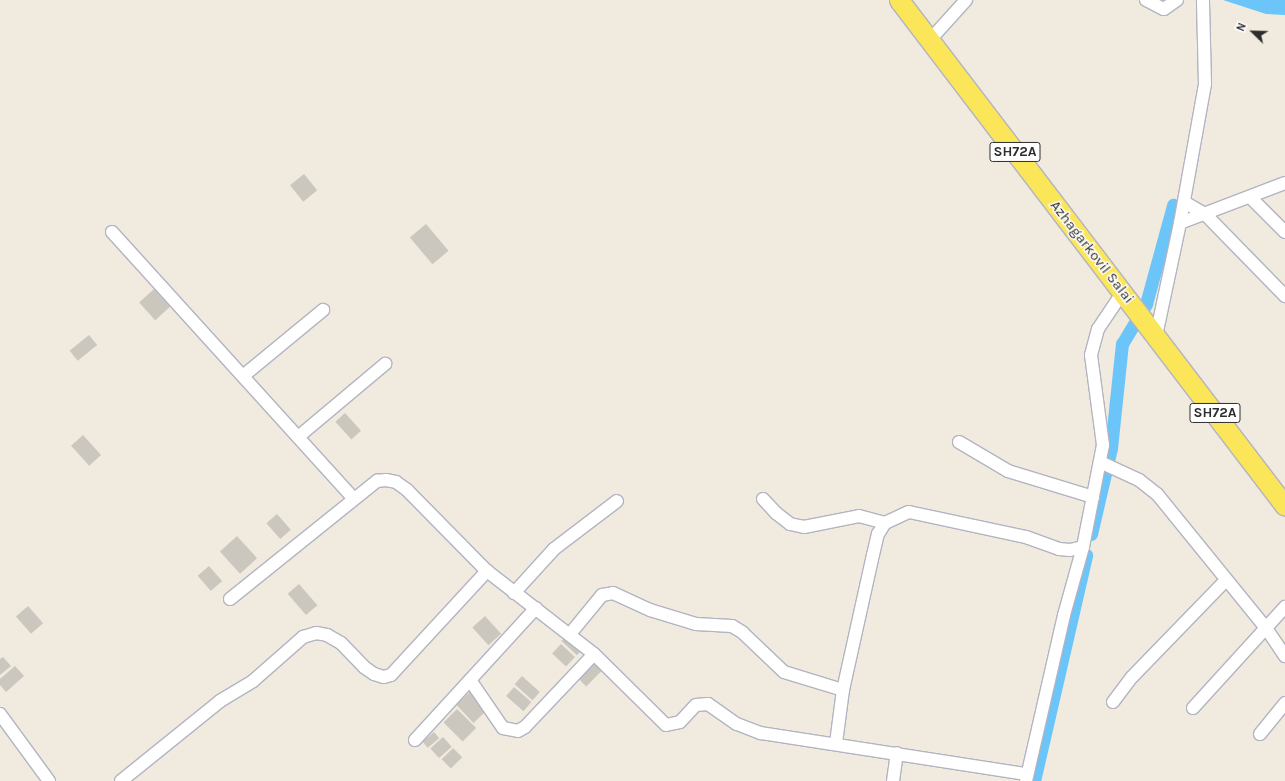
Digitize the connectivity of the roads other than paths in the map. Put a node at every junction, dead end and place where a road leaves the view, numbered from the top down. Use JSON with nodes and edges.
{"nodes":[{"id":1,"x":899,"y":0,"type":"edge"},
{"id":2,"x":966,"y":0,"type":"edge"},
{"id":3,"x":1146,"y":0,"type":"edge"},
{"id":4,"x":1176,"y":0,"type":"edge"},
{"id":5,"x":1202,"y":0,"type":"edge"},
{"id":6,"x":929,"y":41,"type":"junction"},
{"id":7,"x":1285,"y":183,"type":"edge"},
{"id":8,"x":1250,"y":198,"type":"junction"},
{"id":9,"x":1184,"y":202,"type":"junction"},
{"id":10,"x":1205,"y":214,"type":"junction"},
{"id":11,"x":1180,"y":223,"type":"junction"},
{"id":12,"x":112,"y":232,"type":"dead end"},
{"id":13,"x":1285,"y":232,"type":"edge"},
{"id":14,"x":1285,"y":296,"type":"edge"},
{"id":15,"x":1128,"y":298,"type":"junction"},
{"id":16,"x":323,"y":310,"type":"dead end"},
{"id":17,"x":1156,"y":336,"type":"junction"},
{"id":18,"x":385,"y":364,"type":"dead end"},
{"id":19,"x":243,"y":376,"type":"junction"},
{"id":20,"x":298,"y":437,"type":"junction"},
{"id":21,"x":959,"y":442,"type":"dead end"},
{"id":22,"x":1102,"y":463,"type":"junction"},
{"id":23,"x":1093,"y":497,"type":"junction"},
{"id":24,"x":763,"y":499,"type":"dead end"},
{"id":25,"x":354,"y":500,"type":"junction"},
{"id":26,"x":617,"y":501,"type":"dead end"},
{"id":27,"x":1285,"y":506,"type":"edge"},
{"id":28,"x":885,"y":524,"type":"junction"},
{"id":29,"x":1083,"y":547,"type":"junction"},
{"id":30,"x":487,"y":571,"type":"junction"},
{"id":31,"x":1226,"y":580,"type":"junction"},
{"id":32,"x":514,"y":593,"type":"junction"},
{"id":33,"x":230,"y":599,"type":"dead end"},
{"id":34,"x":1285,"y":607,"type":"edge"},
{"id":35,"x":536,"y":608,"type":"junction"},
{"id":36,"x":1266,"y":628,"type":"junction"},
{"id":37,"x":570,"y":634,"type":"junction"},
{"id":38,"x":594,"y":654,"type":"junction"},
{"id":39,"x":1285,"y":656,"type":"edge"},
{"id":40,"x":470,"y":680,"type":"junction"},
{"id":41,"x":843,"y":690,"type":"junction"},
{"id":42,"x":1113,"y":702,"type":"dead end"},
{"id":43,"x":1285,"y":703,"type":"edge"},
{"id":44,"x":1194,"y":708,"type":"dead end"},
{"id":45,"x":0,"y":714,"type":"edge"},
{"id":46,"x":1260,"y":734,"type":"dead end"},
{"id":47,"x":416,"y":740,"type":"dead end"},
{"id":48,"x":836,"y":743,"type":"junction"},
{"id":49,"x":897,"y":752,"type":"junction"},
{"id":50,"x":1026,"y":778,"type":"edge"},
{"id":51,"x":49,"y":781,"type":"edge"},
{"id":52,"x":121,"y":781,"type":"edge"},
{"id":53,"x":893,"y":781,"type":"edge"}],
"edges":[{"from":1,"to":6,"type":"main road","name":"Azhagarkovil Salai","number":"SH72A"},
{"from":2,"to":6,"type":"street"},
{"from":3,"to":4,"type":"street"},
{"from":5,"to":9,"type":"street"},
{"from":6,"to":15,"type":"main road","name":"Azhagarkovil Salai","number":"SH72A"},
{"from":7,"to":8,"type":"street"},
{"from":8,"to":10,"type":"street"},
{"from":8,"to":13,"type":"street"},
{"from":9,"to":10,"type":"street"},
{"from":9,"to":11,"type":"street"},
{"from":10,"to":11,"type":"street"},
{"from":10,"to":14,"type":"street"},
{"from":11,"to":17,"type":"street"},
{"from":12,"to":19,"type":"street"},
{"from":15,"to":17,"type":"main road","name":"Azhagarkovil Salai","number":"SH72A"},
{"from":15,"to":22,"type":"street"},
{"from":16,"to":19,"type":"street"},
{"from":17,"to":27,"type":"main road","name":"Azhagarkovil Salai","number":"SH72A"},
{"from":18,"to":20,"type":"street"},
{"from":19,"to":20,"type":"street"},
{"from":20,"to":25,"type":"street"},
{"from":21,"to":23,"type":"street"},
{"from":22,"to":23,"type":"street"},
{"from":22,"to":31,"type":"street"},
{"from":23,"to":29,"type":"street"},
{"from":24,"to":28,"type":"street"},
{"from":25,"to":30,"type":"street"},
{"from":25,"to":33,"type":"street"},
{"from":26,"to":32,"type":"street"},
{"from":28,"to":29,"type":"street"},
{"from":28,"to":41,"type":"street"},
{"from":29,"to":50,"type":"street"},
{"from":30,"to":32,"type":"street"},
{"from":30,"to":52,"type":"street"},
{"from":31,"to":36,"type":"street"},
{"from":31,"to":42,"type":"street"},
{"from":32,"to":35,"type":"street"},
{"from":34,"to":36,"type":"street"},
{"from":35,"to":37,"type":"street"},
{"from":35,"to":40,"type":"street"},
{"from":36,"to":39,"type":"street"},
{"from":36,"to":44,"type":"street"},
{"from":37,"to":38,"type":"street"},
{"from":37,"to":41,"type":"street"},
{"from":38,"to":40,"type":"street"},
{"from":38,"to":48,"type":"street"},
{"from":40,"to":47,"type":"street"},
{"from":41,"to":48,"type":"street"},
{"from":43,"to":46,"type":"street"},
{"from":45,"to":51,"type":"street"},
{"from":48,"to":49,"type":"street"},
{"from":49,"to":50,"type":"street"},
{"from":49,"to":53,"type":"street"}]}
